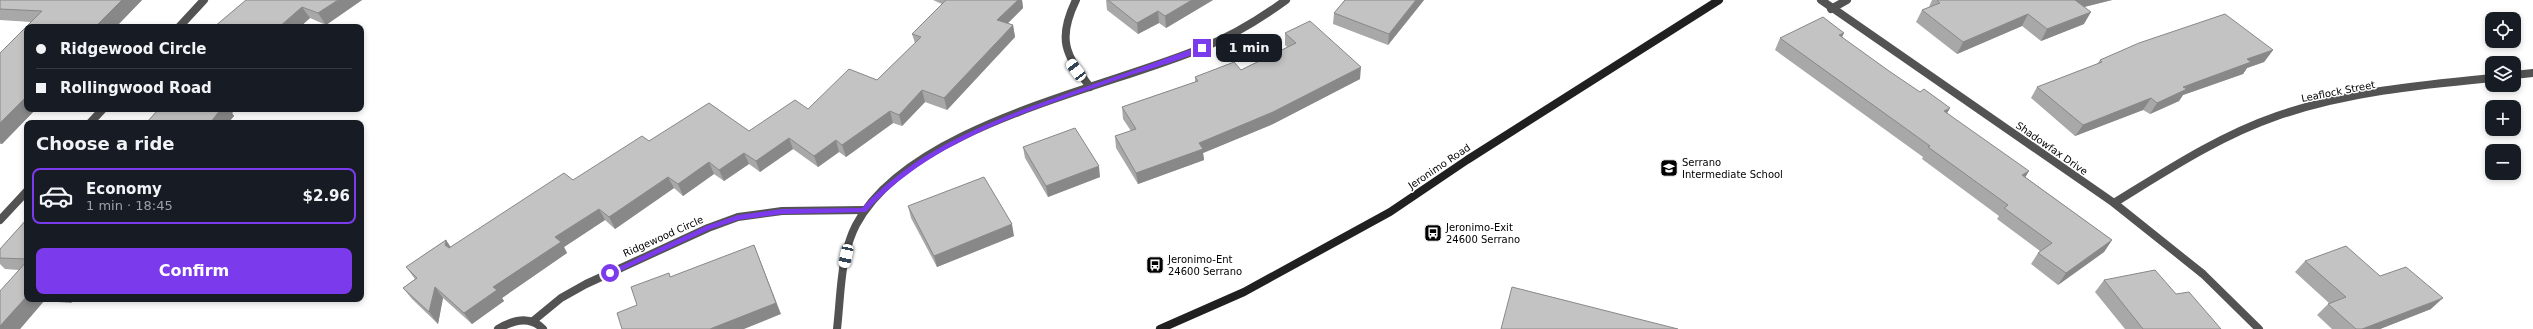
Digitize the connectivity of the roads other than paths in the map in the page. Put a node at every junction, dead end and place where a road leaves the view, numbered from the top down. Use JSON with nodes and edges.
{"nodes":[{"id":1,"x":204,"y":0,"type":"edge"},
{"id":2,"x":1076,"y":0,"type":"edge"},
{"id":3,"x":1286,"y":0,"type":"edge"},
{"id":4,"x":1719,"y":0,"type":"edge"},
{"id":5,"x":1820,"y":0,"type":"edge"},
{"id":6,"x":1848,"y":0,"type":"edge"},
{"id":7,"x":1831,"y":9,"type":"junction"},
{"id":8,"x":182,"y":24,"type":"edge"},
{"id":9,"x":2533,"y":73,"type":"edge"},
{"id":10,"x":2521,"y":74,"type":"edge"},
{"id":11,"x":2485,"y":79,"type":"edge"},
{"id":12,"x":1090,"y":87,"type":"junction"},
{"id":13,"x":100,"y":112,"type":"edge"},
{"id":14,"x":93,"y":120,"type":"edge"},
{"id":15,"x":24,"y":194,"type":"edge"},
{"id":16,"x":2114,"y":203,"type":"junction"},
{"id":17,"x":864,"y":210,"type":"junction"},
{"id":18,"x":0,"y":220,"type":"edge"},
{"id":19,"x":533,"y":321,"type":"junction"},
{"id":20,"x":498,"y":329,"type":"edge"},
{"id":21,"x":543,"y":329,"type":"edge"},
{"id":22,"x":837,"y":329,"type":"edge"},
{"id":23,"x":1160,"y":329,"type":"edge"},
{"id":24,"x":2259,"y":329,"type":"edge"}],
"edges":[{"from":1,"to":8,"type":"street"},
{"from":2,"to":12,"type":"street"},
{"from":3,"to":12,"type":"street"},
{"from":4,"to":23,"type":"main road","name":"Jeronimo Road"},
{"from":5,"to":7,"type":"street","name":"Shadowfax Drive"},
{"from":6,"to":7,"type":"street"},
{"from":7,"to":16,"type":"street","name":"Shadowfax Drive"},
{"from":9,"to":10,"type":"street"},
{"from":11,"to":16,"type":"street","name":"Leaflock Street"},
{"from":12,"to":17,"type":"street"},
{"from":13,"to":14,"type":"street"},
{"from":15,"to":18,"type":"street"},
{"from":16,"to":24,"type":"street","name":"Shadowfax Drive"},
{"from":17,"to":19,"type":"street","name":"Ridgewood Circle"},
{"from":17,"to":22,"type":"street"},
{"from":19,"to":20,"type":"street"},
{"from":19,"to":21,"type":"street"}]}
